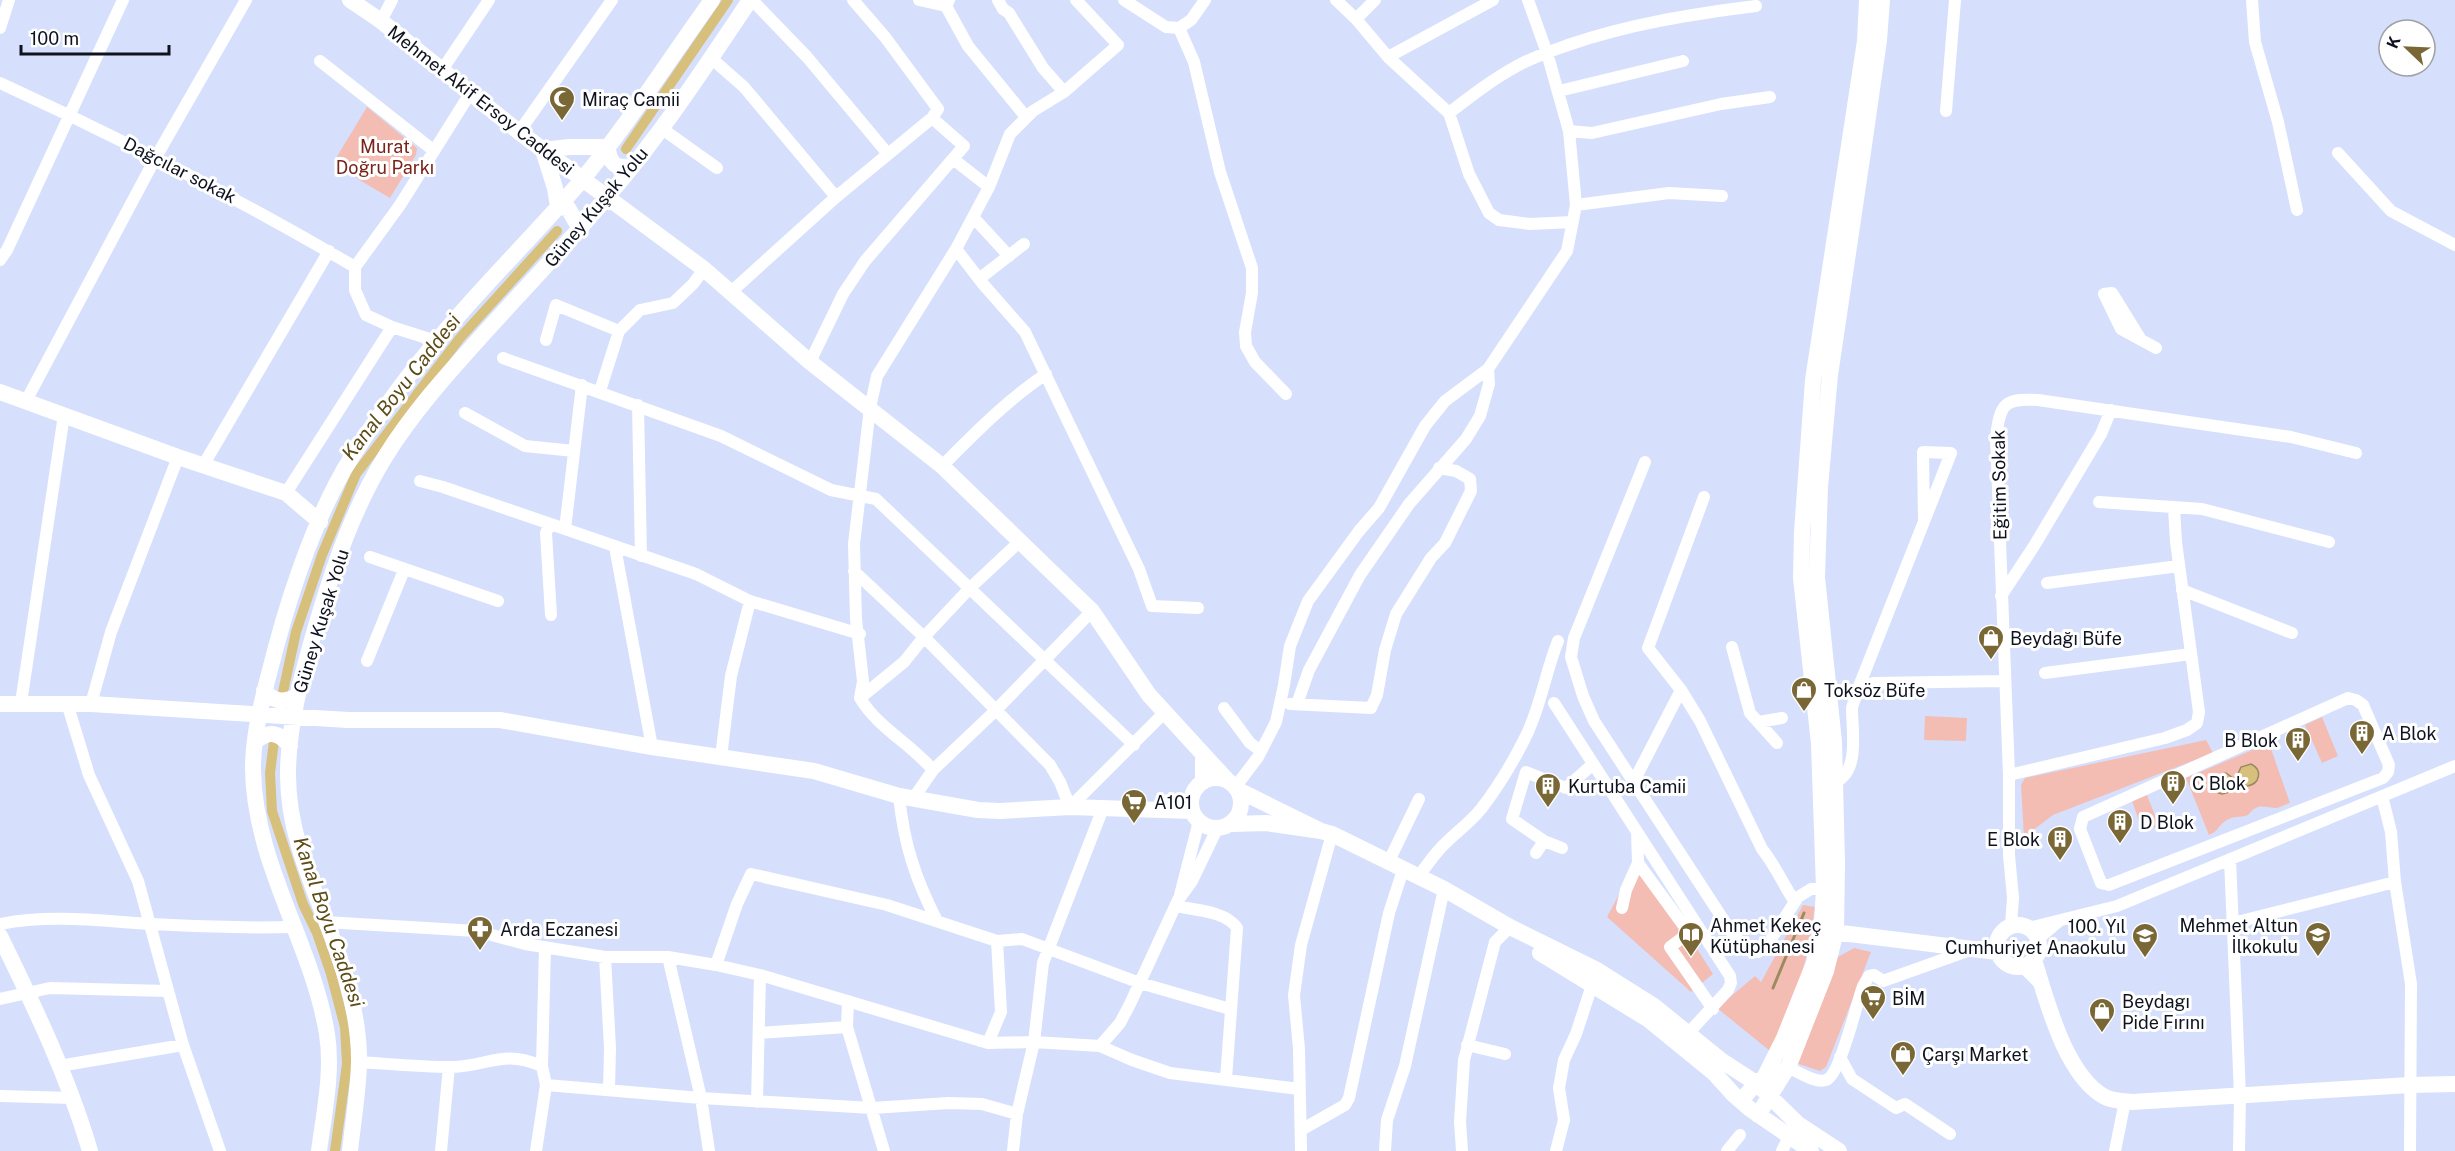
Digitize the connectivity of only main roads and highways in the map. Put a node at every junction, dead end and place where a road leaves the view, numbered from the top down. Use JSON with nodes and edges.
{"nodes":[{"id":1,"x":350,"y":0,"type":"edge"},
{"id":2,"x":712,"y":0,"type":"edge"},
{"id":3,"x":751,"y":0,"type":"edge"},
{"id":4,"x":1867,"y":0,"type":"edge"},
{"id":5,"x":1882,"y":0,"type":"edge"},
{"id":6,"x":608,"y":147,"type":"junction"},
{"id":7,"x":543,"y":150,"type":"junction"},
{"id":8,"x":632,"y":166,"type":"junction"},
{"id":9,"x":582,"y":180,"type":"junction"},
{"id":10,"x":607,"y":198,"type":"junction"},
{"id":11,"x":558,"y":207,"type":"junction"},
{"id":12,"x":580,"y":229,"type":"junction"},
{"id":13,"x":0,"y":392,"type":"edge"},
{"id":14,"x":320,"y":522,"type":"junction"},
{"id":15,"x":264,"y":691,"type":"junction"},
{"id":16,"x":298,"y":695,"type":"junction"},
{"id":17,"x":0,"y":704,"type":"edge"},
{"id":18,"x":260,"y":713,"type":"junction"},
{"id":19,"x":294,"y":716,"type":"junction"},
{"id":20,"x":255,"y":742,"type":"junction"},
{"id":21,"x":290,"y":746,"type":"junction"},
{"id":22,"x":1203,"y":754,"type":"junction"},
{"id":23,"x":1203,"y":782,"type":"junction"},
{"id":24,"x":1234,"y":786,"type":"junction"},
{"id":25,"x":1195,"y":816,"type":"junction"},
{"id":26,"x":1224,"y":826,"type":"junction"},
{"id":27,"x":1327,"y":833,"type":"junction"},
{"id":28,"x":1829,"y":931,"type":"junction"},
{"id":29,"x":0,"y":936,"type":"edge"},
{"id":30,"x":1997,"y":945,"type":"junction"},
{"id":31,"x":2028,"y":964,"type":"junction"},
{"id":32,"x":1683,"y":1039,"type":"junction"},
{"id":33,"x":1756,"y":1083,"type":"junction"},
{"id":34,"x":2455,"y":1084,"type":"edge"},
{"id":35,"x":1772,"y":1096,"type":"junction"},
{"id":36,"x":1742,"y":1101,"type":"junction"},
{"id":37,"x":1758,"y":1115,"type":"junction"},
{"id":38,"x":90,"y":1151,"type":"edge"},
{"id":39,"x":319,"y":1151,"type":"edge"},
{"id":40,"x":350,"y":1151,"type":"edge"},
{"id":41,"x":1811,"y":1151,"type":"edge"},
{"id":42,"x":1839,"y":1151,"type":"edge"}],
"edges":[{"from":1,"to":7,"type":"main road","name":"Mehmet Akif Ersoy Caddesi"},
{"from":2,"to":6,"type":"main road","name":"Güney Kuşak Yolu"},
{"from":3,"to":8,"type":"main road","name":"Güney Kuşak Yolu"},
{"from":4,"to":28,"type":"main road"},
{"from":5,"to":28,"type":"main road"},
{"from":6,"to":7,"type":"main road"},
{"from":6,"to":8,"type":"main road"},
{"from":6,"to":9,"type":"main road","name":"Güney Kuşak Yolu"},
{"from":7,"to":9,"type":"main road","name":"Mehmet Akif Ersoy Caddesi"},
{"from":7,"to":11,"type":"main road"},
{"from":8,"to":10,"type":"main road","name":"Güney Kuşak Yolu"},
{"from":9,"to":10,"type":"main road","name":"Mehmet Akif Ersoy Caddesi"},
{"from":9,"to":11,"type":"main road","name":"Güney Kuşak Yolu"},
{"from":10,"to":12,"type":"main road","name":"Güney Kuşak Yolu"},
{"from":10,"to":22,"type":"main road","name":"Mehmet Akif Ersoy Caddesi"},
{"from":11,"to":12,"type":"main road"},
{"from":11,"to":14,"type":"main road","name":"Güney Kuşak Yolu"},
{"from":12,"to":16,"type":"main road","name":"Güney Kuşak Yolu"},
{"from":13,"to":14,"type":"main road"},
{"from":14,"to":15,"type":"main road","name":"Güney Kuşak Yolu"},
{"from":15,"to":16,"type":"main road"},
{"from":15,"to":18,"type":"main road","name":"Güney Kuşak Yolu"},
{"from":16,"to":19,"type":"main road","name":"Güney Kuşak Yolu"},
{"from":17,"to":18,"type":"main road"},
{"from":18,"to":19,"type":"main road"},
{"from":18,"to":20,"type":"main road","name":"Güney Kuşak Yolu"},
{"from":19,"to":21,"type":"main road","name":"Güney Kuşak Yolu"},
{"from":19,"to":25,"type":"main road"},
{"from":20,"to":21,"type":"main road"},
{"from":20,"to":39,"type":"main road","name":"Güney Kuşak Yolu"},
{"from":21,"to":40,"type":"main road","name":"Güney Kuşak Yolu"},
{"from":22,"to":23,"type":"main road"},
{"from":22,"to":24,"type":"main road","name":"Mehmet Akif Ersoy Caddesi"},
{"from":23,"to":24,"type":"main road"},
{"from":23,"to":25,"type":"main road"},
{"from":24,"to":26,"type":"main road"},
{"from":24,"to":27,"type":"main road"},
{"from":25,"to":26,"type":"main road"},
{"from":26,"to":27,"type":"main road"},
{"from":27,"to":32,"type":"main road"},
{"from":28,"to":30,"type":"main road"},
{"from":28,"to":33,"type":"main road"},
{"from":28,"to":35,"type":"main road"},
{"from":29,"to":38,"type":"main road"},
{"from":30,"to":31,"type":"main road"},
{"from":30,"to":31,"type":"main road"},
{"from":31,"to":34,"type":"main road"},
{"from":32,"to":33,"type":"main road"},
{"from":32,"to":36,"type":"main road"},
{"from":33,"to":35,"type":"main road"},
{"from":33,"to":36,"type":"main road"},
{"from":35,"to":37,"type":"main road"},
{"from":35,"to":42,"type":"main road"},
{"from":36,"to":37,"type":"main road"},
{"from":37,"to":41,"type":"main road"}]}
